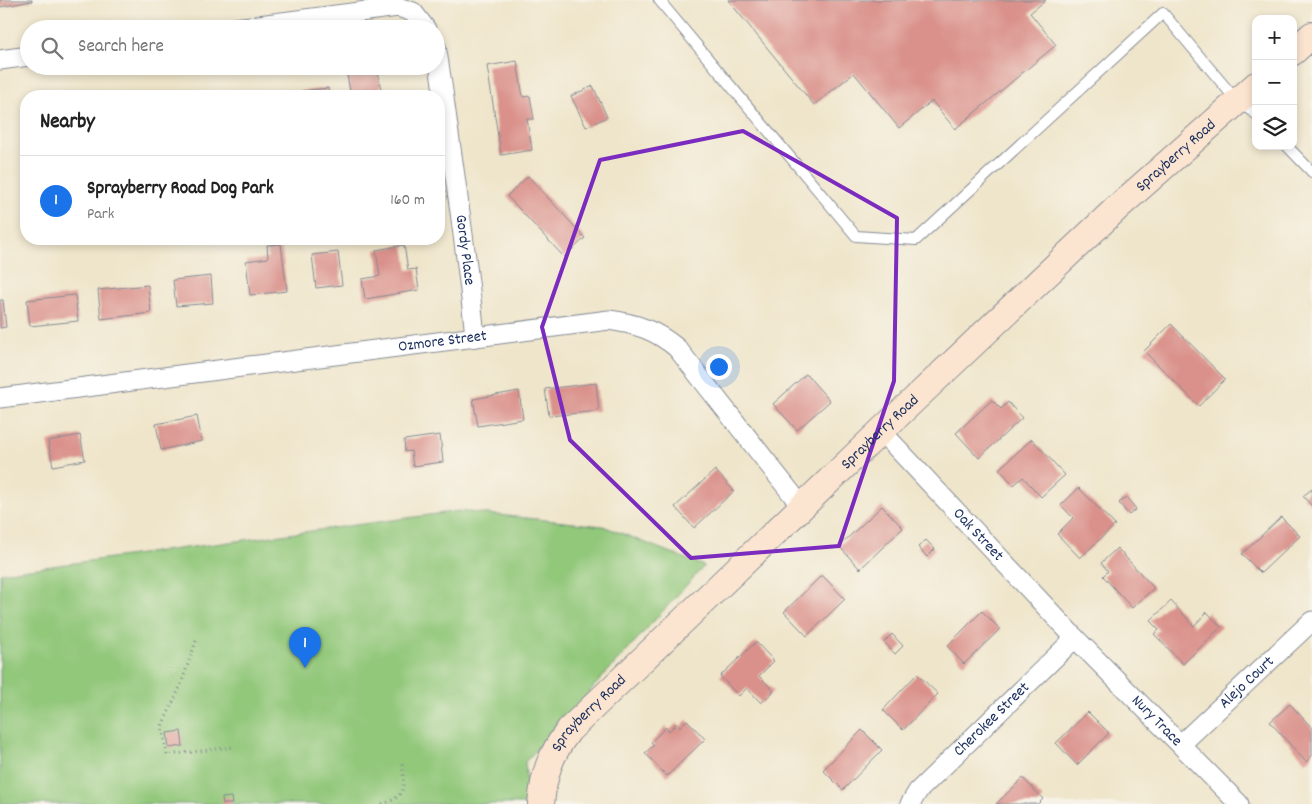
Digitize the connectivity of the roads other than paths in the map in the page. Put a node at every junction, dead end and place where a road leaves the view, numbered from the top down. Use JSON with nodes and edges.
{"nodes":[{"id":1,"x":659,"y":0,"type":"edge"},
{"id":2,"x":292,"y":20,"type":"edge"},
{"id":3,"x":420,"y":20,"type":"edge"},
{"id":4,"x":1312,"y":35,"type":"edge"},
{"id":5,"x":1297,"y":48,"type":"edge"},
{"id":6,"x":20,"y":57,"type":"edge"},
{"id":7,"x":0,"y":60,"type":"edge"},
{"id":8,"x":441,"y":75,"type":"edge"},
{"id":9,"x":444,"y":90,"type":"edge"},
{"id":10,"x":1250,"y":100,"type":"edge"},
{"id":11,"x":445,"y":102,"type":"edge"},
{"id":12,"x":1291,"y":150,"type":"edge"},
{"id":13,"x":1312,"y":172,"type":"edge"},
{"id":14,"x":475,"y":337,"type":"junction"},
{"id":15,"x":0,"y":398,"type":"edge"},
{"id":16,"x":881,"y":432,"type":"junction"},
{"id":17,"x":803,"y":508,"type":"junction"},
{"id":18,"x":1312,"y":621,"type":"edge"},
{"id":19,"x":1075,"y":638,"type":"junction"},
{"id":20,"x":1181,"y":744,"type":"junction"},
{"id":21,"x":541,"y":804,"type":"edge"},
{"id":22,"x":910,"y":804,"type":"edge"},
{"id":23,"x":1239,"y":804,"type":"edge"}],
"edges":[{"from":1,"to":10,"type":"lane"},
{"from":2,"to":3,"type":"street"},
{"from":4,"to":5,"type":"street"},
{"from":6,"to":7,"type":"street"},
{"from":8,"to":9,"type":"street","name":"Gordy Place"},
{"from":10,"to":16,"type":"street","name":"Sprayberry Road"},
{"from":11,"to":14,"type":"street","name":"Gordy Place"},
{"from":12,"to":13,"type":"lane"},
{"from":14,"to":15,"type":"street","name":"Ozmore Street"},
{"from":14,"to":17,"type":"street","name":"Ozmore Street"},
{"from":16,"to":17,"type":"street","name":"Sprayberry Road"},
{"from":16,"to":19,"type":"street","name":"Oak Street"},
{"from":17,"to":21,"type":"street","name":"Sprayberry Road"},
{"from":18,"to":20,"type":"street","name":"Alejo Court"},
{"from":19,"to":20,"type":"street","name":"Nury Trace"},
{"from":19,"to":22,"type":"street","name":"Cherokee Street"},
{"from":20,"to":23,"type":"street","name":"Nury Trace"}]}
